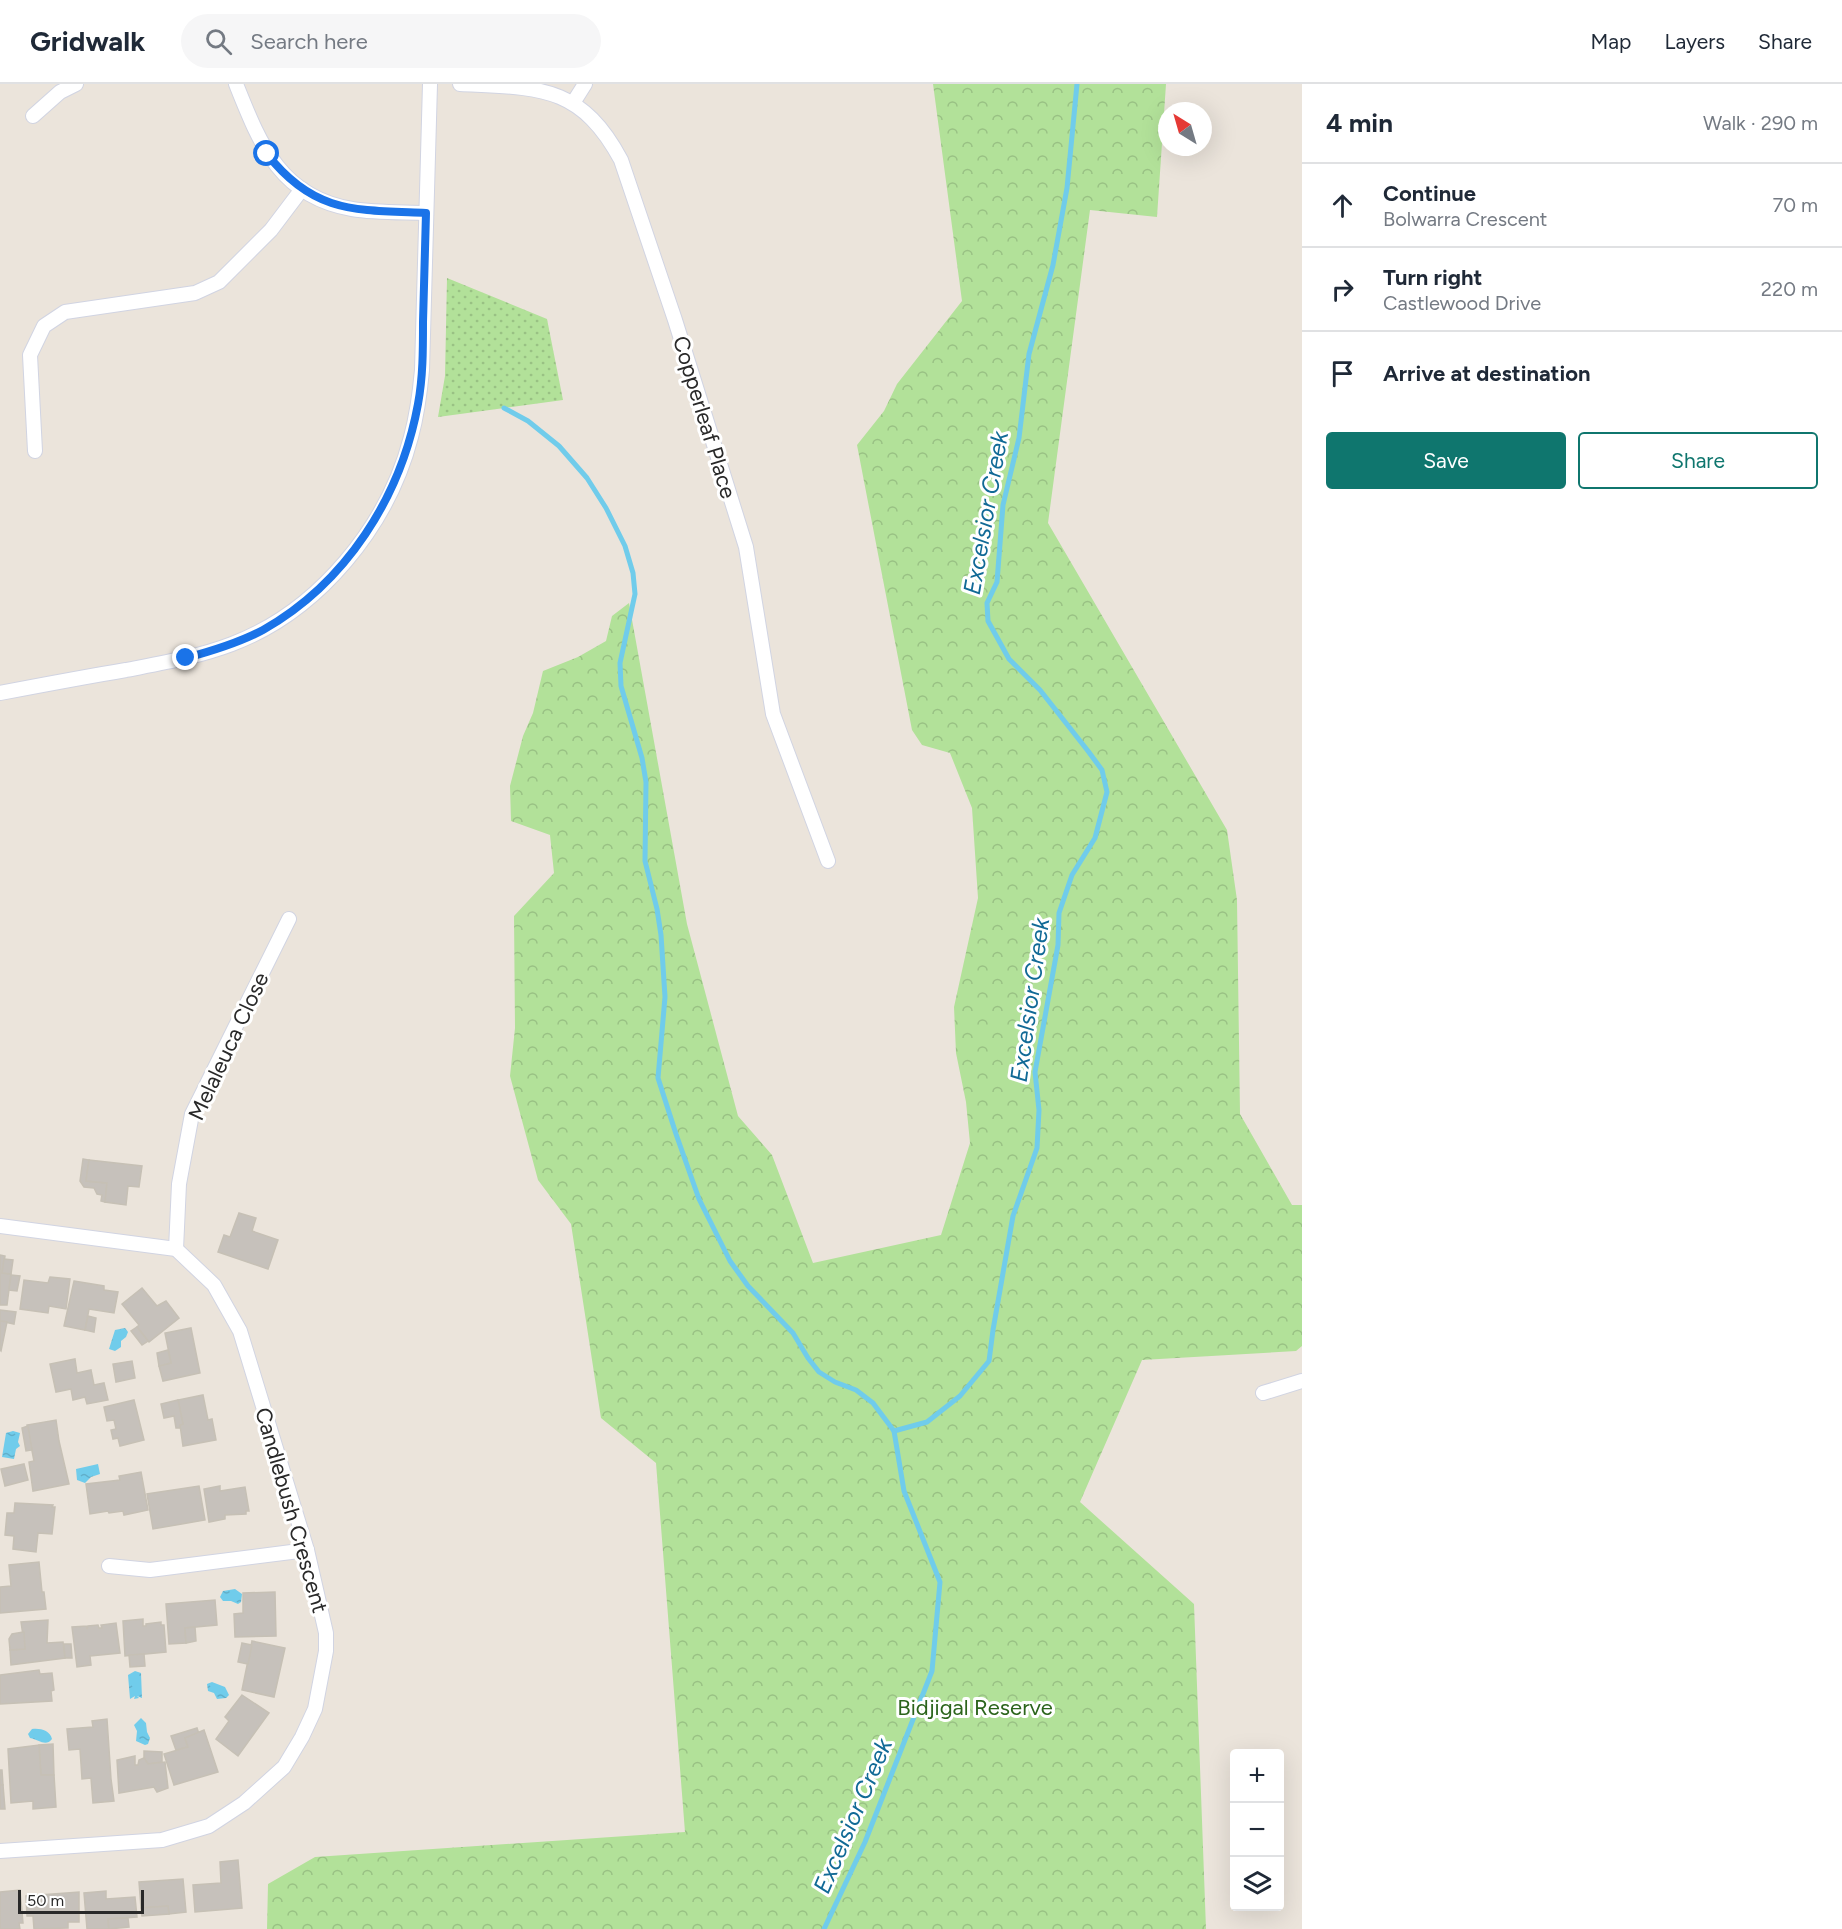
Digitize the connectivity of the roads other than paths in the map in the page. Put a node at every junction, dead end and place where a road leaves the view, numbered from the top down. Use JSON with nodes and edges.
{"nodes":[{"id":1,"x":76,"y":84,"type":"edge"},
{"id":2,"x":236,"y":84,"type":"edge"},
{"id":3,"x":430,"y":84,"type":"edge"},
{"id":4,"x":460,"y":84,"type":"edge"},
{"id":5,"x":585,"y":84,"type":"edge"},
{"id":6,"x":573,"y":103,"type":"junction"},
{"id":7,"x":33,"y":116,"type":"dead end"},
{"id":8,"x":302,"y":189,"type":"junction"},
{"id":9,"x":426,"y":213,"type":"junction"},
{"id":10,"x":35,"y":452,"type":"dead end"},
{"id":11,"x":0,"y":693,"type":"edge"},
{"id":12,"x":828,"y":861,"type":"dead end"},
{"id":13,"x":289,"y":919,"type":"dead end"},
{"id":14,"x":0,"y":1226,"type":"edge"},
{"id":15,"x":176,"y":1249,"type":"junction"},
{"id":16,"x":1302,"y":1381,"type":"edge"},
{"id":17,"x":1263,"y":1393,"type":"dead end"},
{"id":18,"x":307,"y":1550,"type":"junction"},
{"id":19,"x":108,"y":1566,"type":"dead end"},
{"id":20,"x":0,"y":1851,"type":"edge"}],
"edges":[{"from":1,"to":7,"type":"street"},
{"from":2,"to":8,"type":"street"},
{"from":3,"to":9,"type":"street"},
{"from":4,"to":6,"type":"street","name":"Copperleaf Place"},
{"from":5,"to":6,"type":"street"},
{"from":6,"to":12,"type":"street","name":"Copperleaf Place"},
{"from":8,"to":9,"type":"street"},
{"from":8,"to":10,"type":"street"},
{"from":9,"to":11,"type":"street"},
{"from":13,"to":15,"type":"street","name":"Melaleuca Close"},
{"from":14,"to":15,"type":"street"},
{"from":15,"to":18,"type":"street","name":"Candlebush Crescent"},
{"from":16,"to":17,"type":"street"},
{"from":18,"to":19,"type":"street"},
{"from":18,"to":20,"type":"street","name":"Candlebush Crescent"}]}
